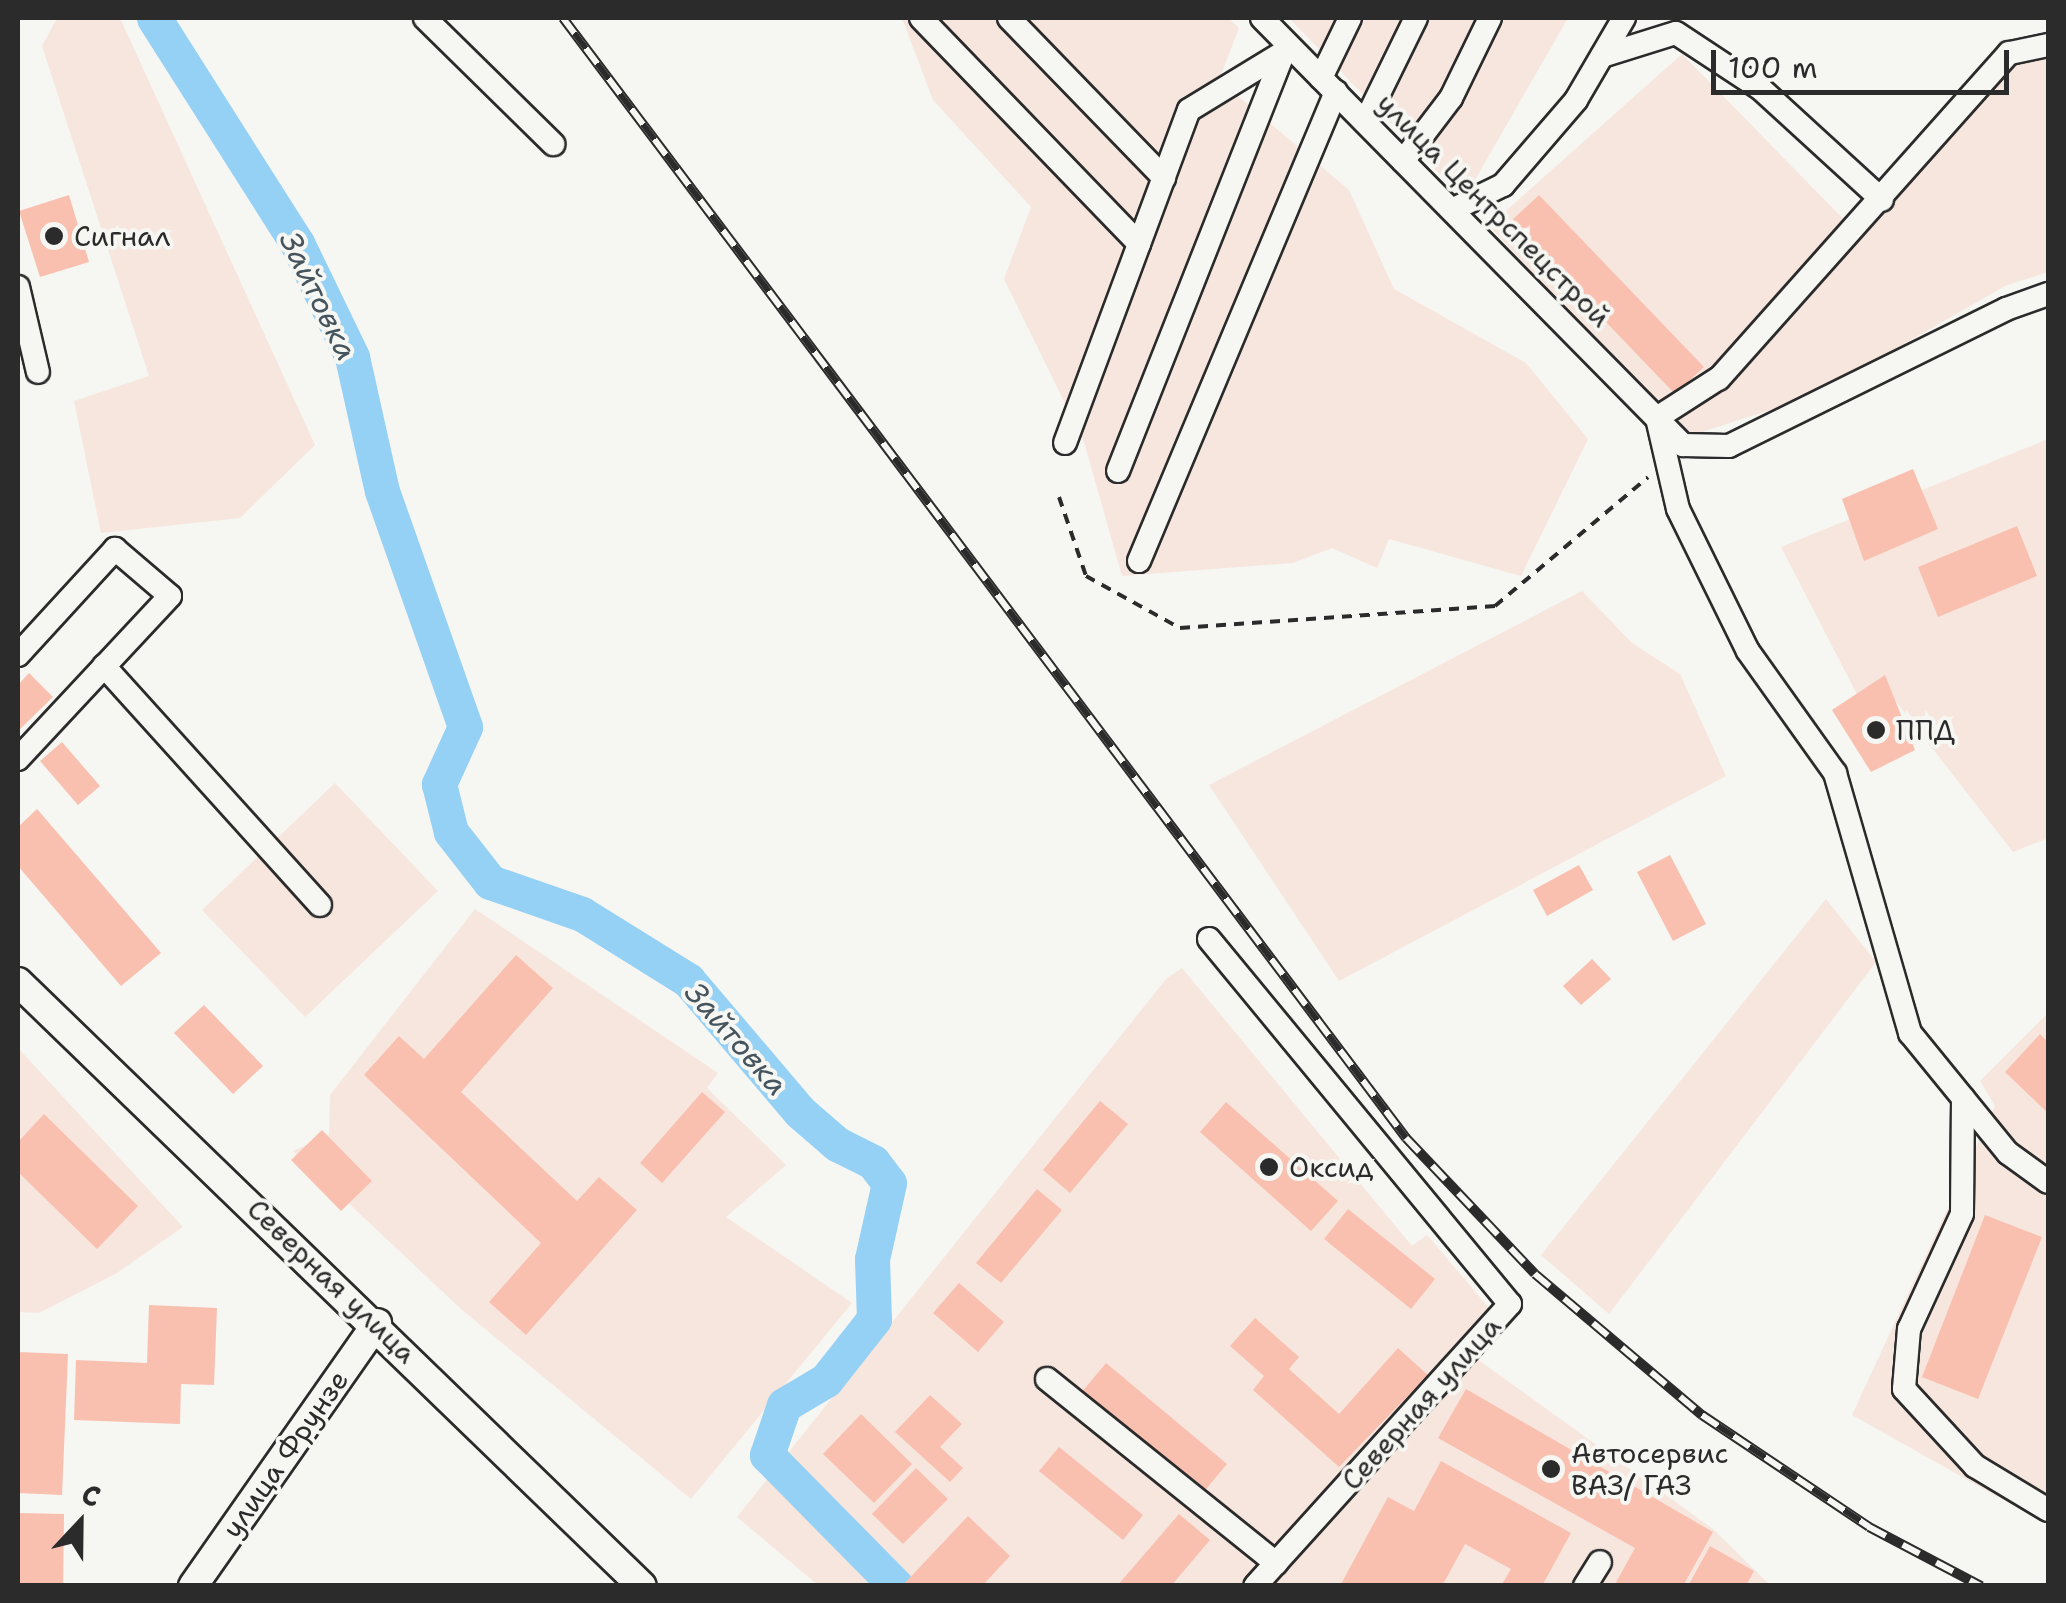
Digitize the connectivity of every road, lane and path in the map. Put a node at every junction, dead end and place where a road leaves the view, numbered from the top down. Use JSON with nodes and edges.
{"nodes":[{"id":1,"x":425,"y":18,"type":"edge"},
{"id":2,"x":922,"y":18,"type":"edge"},
{"id":3,"x":1009,"y":18,"type":"edge"},
{"id":4,"x":1350,"y":18,"type":"edge"},
{"id":5,"x":1416,"y":18,"type":"edge"},
{"id":6,"x":1490,"y":18,"type":"edge"},
{"id":7,"x":1624,"y":18,"type":"edge"},
{"id":8,"x":1278,"y":32,"type":"edge"},
{"id":9,"x":2048,"y":44,"type":"edge"},
{"id":10,"x":1602,"y":56,"type":"junction"},
{"id":11,"x":1328,"y":85,"type":"junction"},
{"id":12,"x":1365,"y":122,"type":"junction"},
{"id":13,"x":553,"y":144,"type":"dead end"},
{"id":14,"x":1403,"y":161,"type":"junction"},
{"id":15,"x":1164,"y":178,"type":"junction"},
{"id":16,"x":1882,"y":200,"type":"junction"},
{"id":17,"x":1452,"y":210,"type":"junction"},
{"id":18,"x":1139,"y":244,"type":"junction"},
{"id":19,"x":18,"y":286,"type":"edge"},
{"id":20,"x":2048,"y":294,"type":"edge"},
{"id":21,"x":38,"y":372,"type":"dead end"},
{"id":22,"x":1657,"y":418,"type":"junction"},
{"id":23,"x":1065,"y":443,"type":"dead end"},
{"id":24,"x":1675,"y":453,"type":"junction"},
{"id":25,"x":1118,"y":471,"type":"dead end"},
{"id":26,"x":1059,"y":497,"type":"dead end"},
{"id":27,"x":1140,"y":562,"type":"dead end"},
{"id":28,"x":18,"y":655,"type":"edge"},
{"id":29,"x":104,"y":666,"type":"junction"},
{"id":30,"x":18,"y":759,"type":"edge"},
{"id":31,"x":320,"y":905,"type":"dead end"},
{"id":32,"x":1209,"y":939,"type":"dead end"},
{"id":33,"x":18,"y":982,"type":"edge"},
{"id":34,"x":1963,"y":1098,"type":"junction"},
{"id":35,"x":2048,"y":1182,"type":"edge"},
{"id":36,"x":376,"y":1323,"type":"junction"},
{"id":37,"x":1047,"y":1378,"type":"dead end"},
{"id":38,"x":2048,"y":1510,"type":"edge"},
{"id":39,"x":1600,"y":1562,"type":"dead end"},
{"id":40,"x":1276,"y":1563,"type":"junction"},
{"id":41,"x":193,"y":1586,"type":"edge"},
{"id":42,"x":642,"y":1586,"type":"edge"},
{"id":43,"x":1255,"y":1586,"type":"edge"},
{"id":44,"x":1585,"y":1586,"type":"edge"}],
"edges":[{"from":1,"to":13,"type":"street"},
{"from":2,"to":18,"type":"street"},
{"from":3,"to":15,"type":"street"},
{"from":4,"to":11,"type":"street"},
{"from":5,"to":12,"type":"street"},
{"from":6,"to":14,"type":"street"},
{"from":7,"to":10,"type":"street"},
{"from":8,"to":11,"type":"street","name":"улица Центрспецстрой"},
{"from":8,"to":15,"type":"street"},
{"from":8,"to":25,"type":"street"},
{"from":9,"to":16,"type":"street"},
{"from":10,"to":16,"type":"street"},
{"from":10,"to":17,"type":"street"},
{"from":11,"to":12,"type":"street","name":"улица Центрспецстрой"},
{"from":11,"to":27,"type":"street"},
{"from":12,"to":14,"type":"street","name":"улица Центрспецстрой"},
{"from":14,"to":17,"type":"street","name":"улица Центрспецстрой"},
{"from":15,"to":18,"type":"street"},
{"from":16,"to":22,"type":"street"},
{"from":17,"to":22,"type":"street","name":"улица Центрспецстрой"},
{"from":18,"to":23,"type":"street"},
{"from":19,"to":21,"type":"street"},
{"from":20,"to":24,"type":"street"},
{"from":22,"to":24,"type":"street","name":"улица Центрспецстрой"},
{"from":24,"to":26,"type":"path"},
{"from":24,"to":34,"type":"street"},
{"from":28,"to":29,"type":"street"},
{"from":29,"to":30,"type":"street"},
{"from":29,"to":31,"type":"street"},
{"from":32,"to":40,"type":"street","name":"Северная улица"},
{"from":33,"to":36,"type":"main road","name":"Северная улица"},
{"from":34,"to":35,"type":"street"},
{"from":34,"to":38,"type":"street"},
{"from":36,"to":41,"type":"main road","name":"улица Фрунзе"},
{"from":36,"to":42,"type":"main road","name":"Северная улица"},
{"from":37,"to":40,"type":"street"},
{"from":39,"to":44,"type":"street"},
{"from":40,"to":43,"type":"street","name":"Северная улица"}]}
